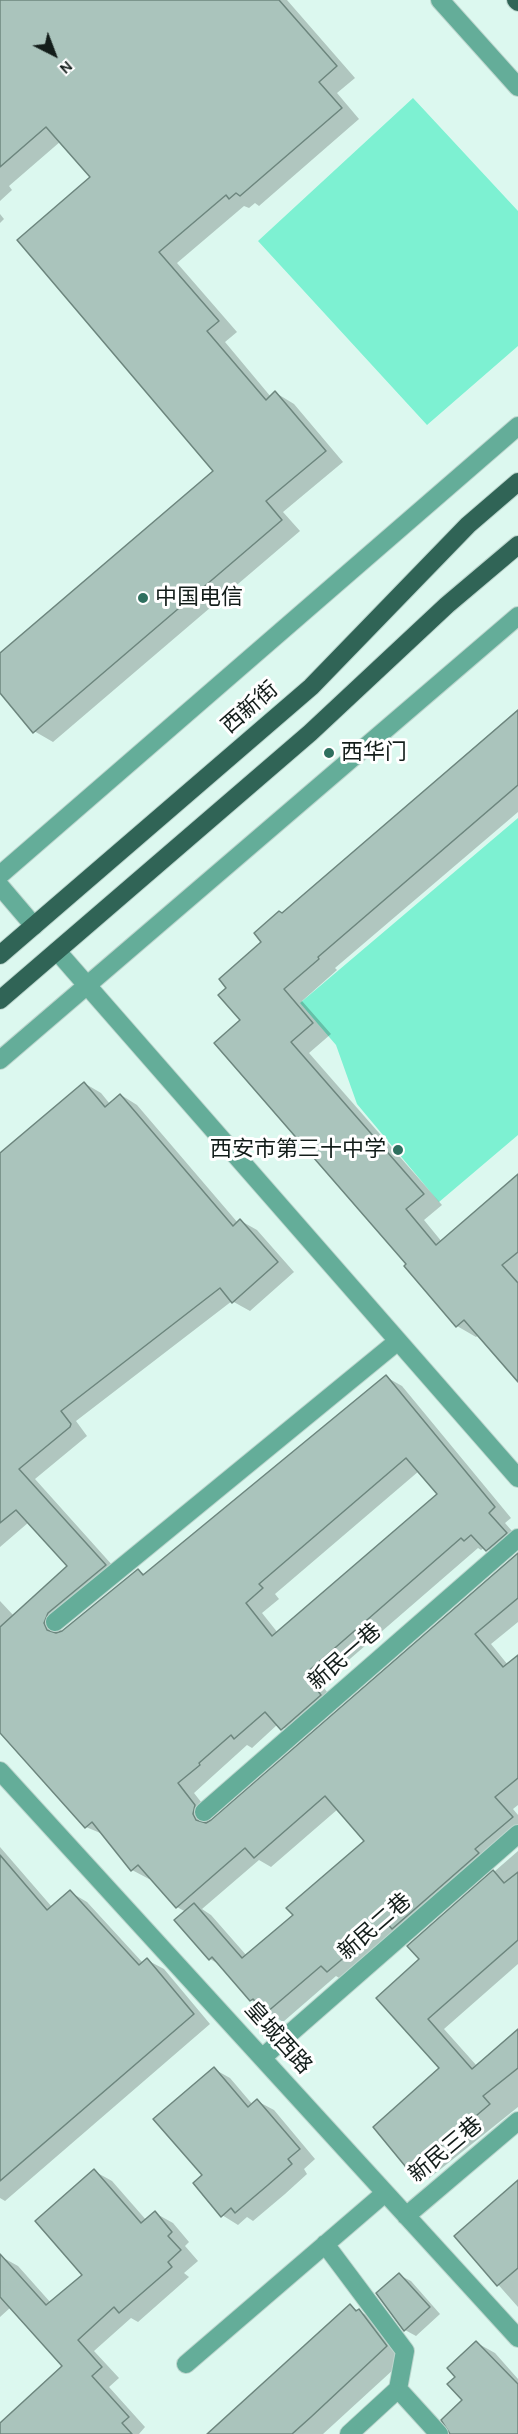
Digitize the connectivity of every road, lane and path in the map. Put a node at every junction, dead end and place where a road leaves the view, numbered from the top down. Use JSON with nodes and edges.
{"nodes":[{"id":1,"x":440,"y":0,"type":"edge"},
{"id":2,"x":518,"y":87,"type":"edge"},
{"id":3,"x":518,"y":426,"type":"edge"},
{"id":4,"x":518,"y":482,"type":"edge"},
{"id":5,"x":518,"y":545,"type":"edge"},
{"id":6,"x":518,"y":616,"type":"edge"},
{"id":7,"x":0,"y":875,"type":"edge"},
{"id":8,"x":0,"y":886,"type":"edge"},
{"id":9,"x":34,"y":926,"type":"junction"},
{"id":10,"x":57,"y":951,"type":"junction"},
{"id":11,"x":0,"y":956,"type":"edge"},
{"id":12,"x":86,"y":986,"type":"junction"},
{"id":13,"x":0,"y":1000,"type":"edge"},
{"id":14,"x":0,"y":1060,"type":"edge"},
{"id":15,"x":398,"y":1341,"type":"junction"},
{"id":16,"x":518,"y":1478,"type":"edge"},
{"id":17,"x":518,"y":1538,"type":"edge"},
{"id":18,"x":55,"y":1622,"type":"dead end"},
{"id":19,"x":0,"y":1771,"type":"edge"},
{"id":20,"x":204,"y":1812,"type":"dead end"},
{"id":21,"x":518,"y":1834,"type":"edge"},
{"id":22,"x":263,"y":2056,"type":"junction"},
{"id":23,"x":518,"y":2121,"type":"edge"},
{"id":24,"x":385,"y":2193,"type":"junction"},
{"id":25,"x":406,"y":2216,"type":"junction"},
{"id":26,"x":325,"y":2244,"type":"junction"},
{"id":27,"x":518,"y":2338,"type":"edge"},
{"id":28,"x":186,"y":2364,"type":"dead end"},
{"id":29,"x":398,"y":2389,"type":"junction"},
{"id":30,"x":349,"y":2434,"type":"edge"},
{"id":31,"x":439,"y":2434,"type":"edge"}],
"edges":[{"from":1,"to":2,"type":"street"},
{"from":3,"to":7,"type":"street"},
{"from":4,"to":9,"type":"main road","name":"西新街"},
{"from":5,"to":10,"type":"main road"},
{"from":6,"to":12,"type":"street"},
{"from":8,"to":9,"type":"street"},
{"from":9,"to":11,"type":"main road","name":"西新街"},
{"from":10,"to":12,"type":"street"},
{"from":10,"to":13,"type":"main road"},
{"from":12,"to":14,"type":"street"},
{"from":12,"to":15,"type":"street"},
{"from":15,"to":16,"type":"street"},
{"from":15,"to":18,"type":"street"},
{"from":17,"to":20,"type":"street","name":"新民一巷"},
{"from":19,"to":22,"type":"street","name":"皇城西路"},
{"from":21,"to":22,"type":"street","name":"新民二巷"},
{"from":22,"to":24,"type":"street","name":"皇城西路"},
{"from":23,"to":25,"type":"street","name":"新民三巷"},
{"from":24,"to":25,"type":"street","name":"皇城西路"},
{"from":24,"to":26,"type":"street"},
{"from":25,"to":27,"type":"street","name":"皇城西路"},
{"from":26,"to":28,"type":"street"},
{"from":26,"to":29,"type":"street"},
{"from":29,"to":30,"type":"street"},
{"from":29,"to":31,"type":"street"}]}
